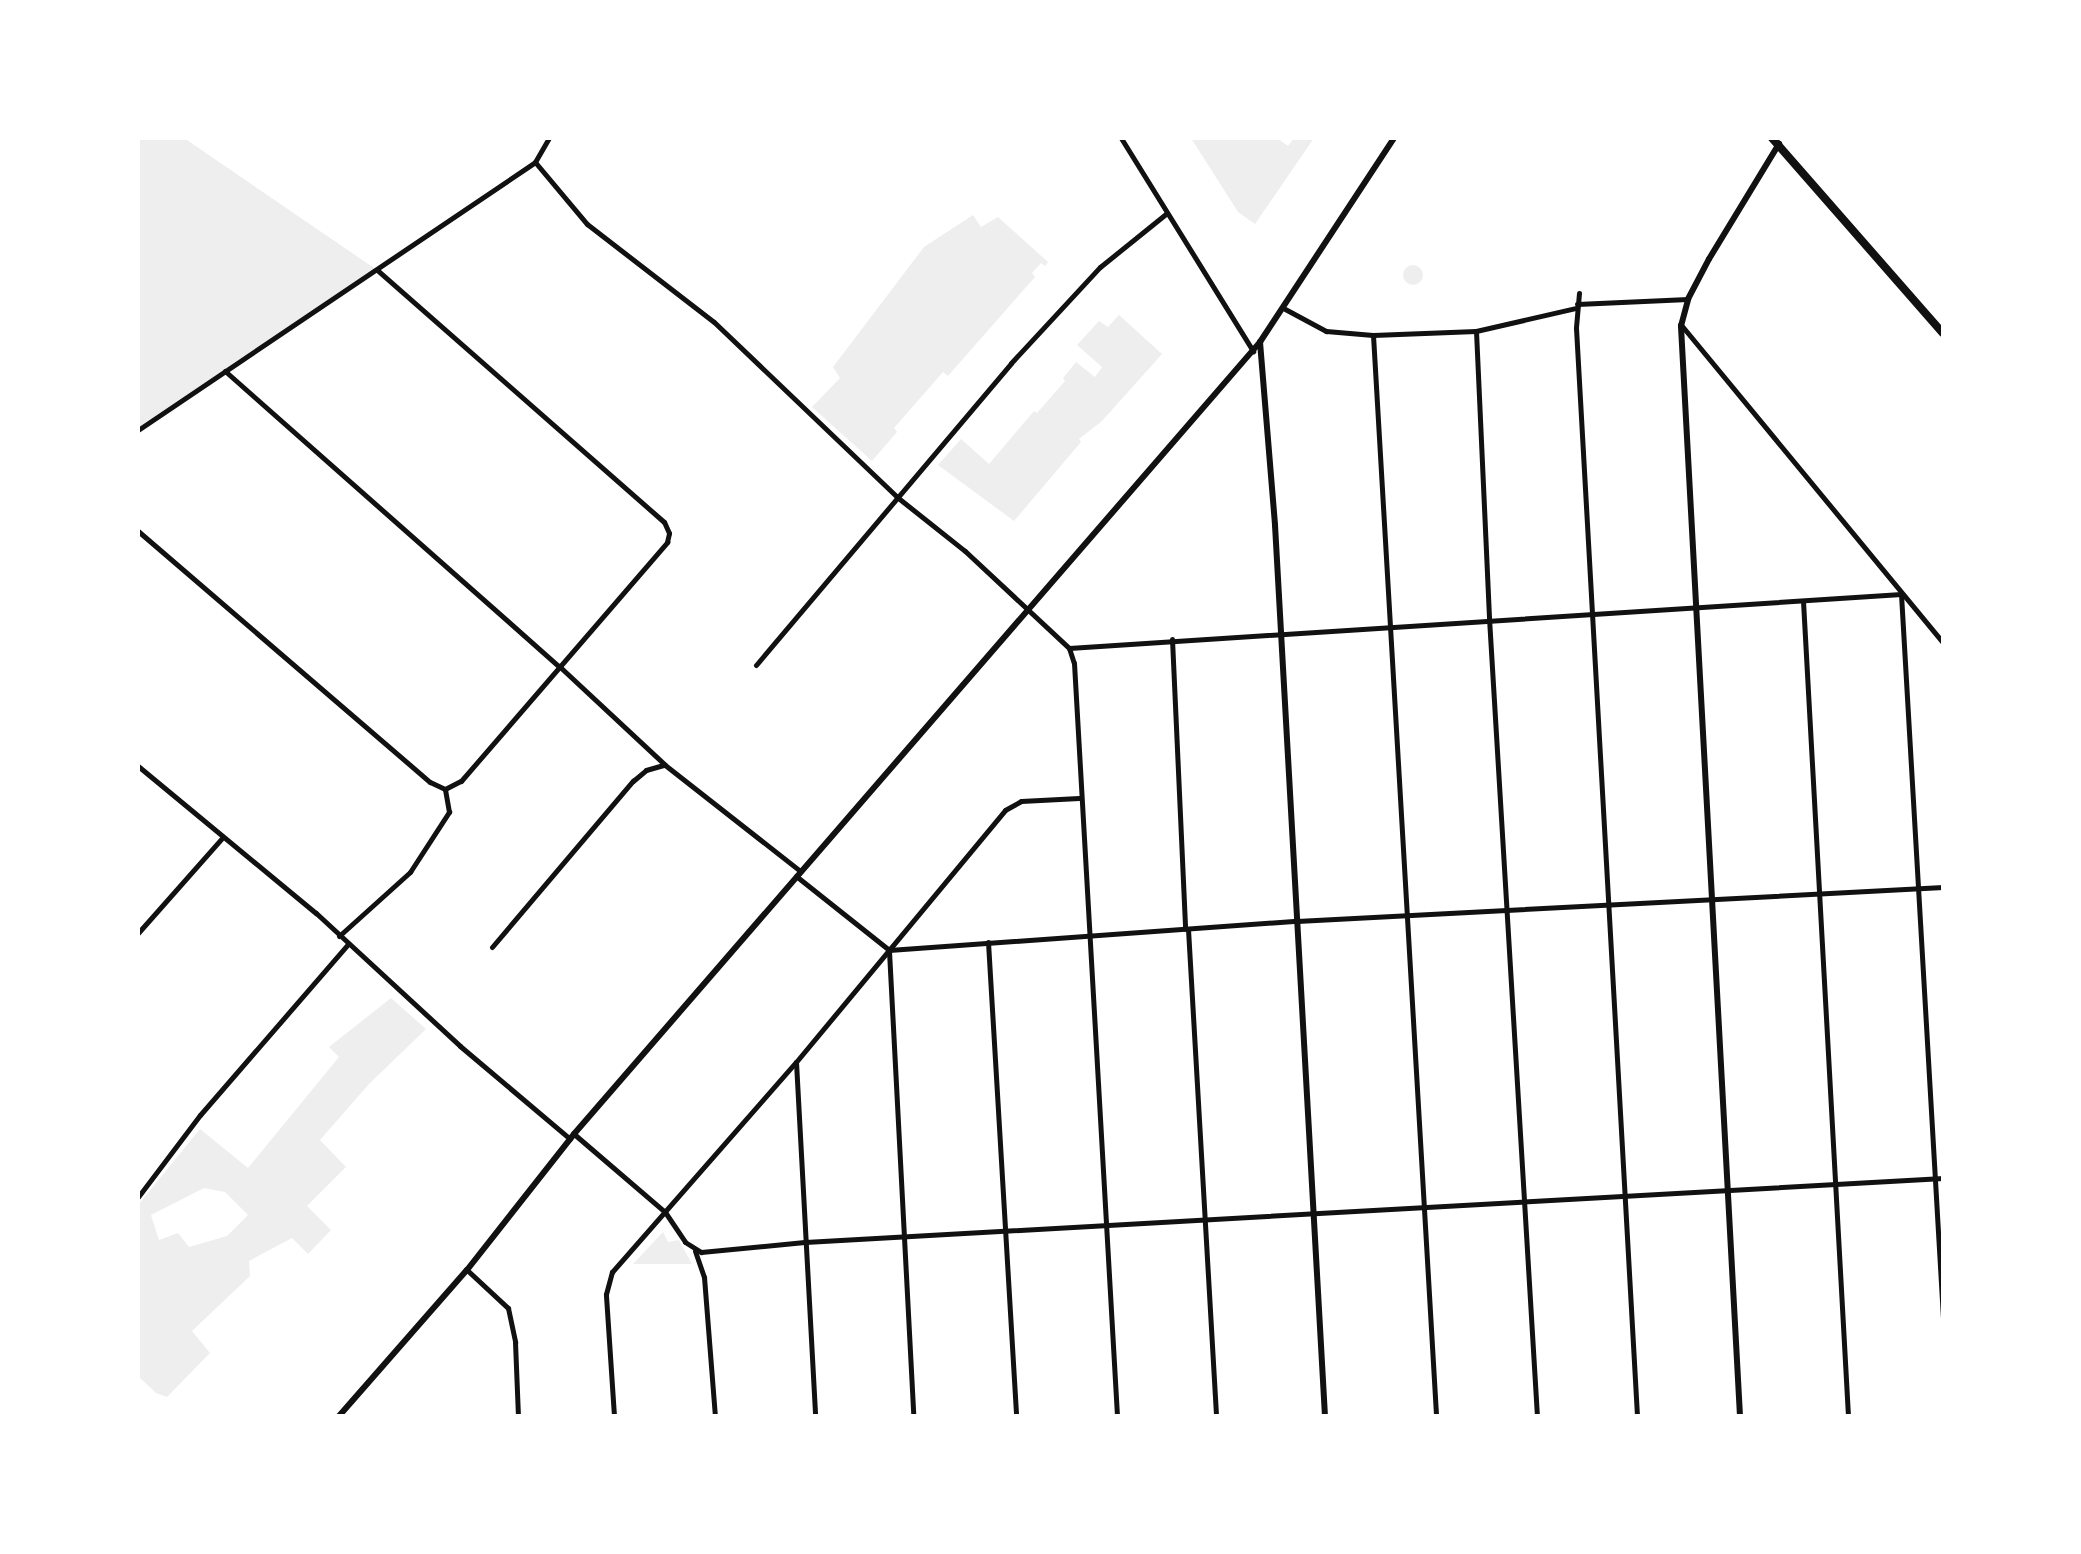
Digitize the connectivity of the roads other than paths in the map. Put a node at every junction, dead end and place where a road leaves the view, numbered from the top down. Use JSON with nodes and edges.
{"nodes":[{"id":1,"x":549,"y":138,"type":"edge"},
{"id":2,"x":1121,"y":138,"type":"edge"},
{"id":3,"x":1394,"y":138,"type":"edge"},
{"id":4,"x":1775,"y":141,"type":"edge"},
{"id":5,"x":535,"y":162,"type":"junction"},
{"id":6,"x":1167,"y":213,"type":"junction"},
{"id":7,"x":377,"y":270,"type":"junction"},
{"id":8,"x":1579,"y":293,"type":"dead end"},
{"id":9,"x":1688,"y":299,"type":"junction"},
{"id":10,"x":1577,"y":306,"type":"junction"},
{"id":11,"x":1285,"y":309,"type":"junction"},
{"id":12,"x":1681,"y":326,"type":"junction"},
{"id":13,"x":1476,"y":331,"type":"junction"},
{"id":14,"x":1943,"y":333,"type":"edge"},
{"id":15,"x":1373,"y":335,"type":"junction"},
{"id":16,"x":1260,"y":342,"type":"junction"},
{"id":17,"x":1253,"y":351,"type":"junction"},
{"id":18,"x":225,"y":371,"type":"junction"},
{"id":19,"x":138,"y":430,"type":"edge"},
{"id":20,"x":897,"y":497,"type":"junction"},
{"id":21,"x":138,"y":531,"type":"edge"},
{"id":22,"x":1901,"y":594,"type":"junction"},
{"id":23,"x":1803,"y":601,"type":"junction"},
{"id":24,"x":1695,"y":607,"type":"junction"},
{"id":25,"x":1028,"y":610,"type":"junction"},
{"id":26,"x":1591,"y":615,"type":"junction"},
{"id":27,"x":1489,"y":618,"type":"junction"},
{"id":28,"x":1391,"y":626,"type":"junction"},
{"id":29,"x":1281,"y":632,"type":"junction"},
{"id":30,"x":1172,"y":639,"type":"junction"},
{"id":31,"x":1943,"y":643,"type":"edge"},
{"id":32,"x":1069,"y":648,"type":"junction"},
{"id":33,"x":756,"y":665,"type":"dead end"},
{"id":34,"x":559,"y":666,"type":"junction"},
{"id":35,"x":665,"y":765,"type":"junction"},
{"id":36,"x":138,"y":766,"type":"edge"},
{"id":37,"x":445,"y":789,"type":"junction"},
{"id":38,"x":1079,"y":798,"type":"junction"},
{"id":39,"x":223,"y":837,"type":"junction"},
{"id":40,"x":798,"y":874,"type":"junction"},
{"id":41,"x":1943,"y":887,"type":"edge"},
{"id":42,"x":1918,"y":888,"type":"junction"},
{"id":43,"x":1818,"y":895,"type":"junction"},
{"id":44,"x":1714,"y":901,"type":"junction"},
{"id":45,"x":1606,"y":907,"type":"junction"},
{"id":46,"x":1508,"y":912,"type":"junction"},
{"id":47,"x":1408,"y":917,"type":"junction"},
{"id":48,"x":1297,"y":921,"type":"junction"},
{"id":49,"x":1186,"y":929,"type":"junction"},
{"id":50,"x":138,"y":933,"type":"edge"},
{"id":51,"x":339,"y":936,"type":"junction"},
{"id":52,"x":1088,"y":936,"type":"junction"},
{"id":53,"x":988,"y":941,"type":"junction"},
{"id":54,"x":348,"y":944,"type":"junction"},
{"id":55,"x":492,"y":947,"type":"dead end"},
{"id":56,"x":889,"y":950,"type":"junction"},
{"id":57,"x":796,"y":1062,"type":"junction"},
{"id":58,"x":572,"y":1136,"type":"junction"},
{"id":59,"x":1943,"y":1178,"type":"edge"},
{"id":60,"x":1934,"y":1179,"type":"junction"},
{"id":61,"x":1834,"y":1183,"type":"junction"},
{"id":62,"x":1729,"y":1189,"type":"junction"},
{"id":63,"x":138,"y":1197,"type":"edge"},
{"id":64,"x":1624,"y":1197,"type":"junction"},
{"id":65,"x":1523,"y":1201,"type":"junction"},
{"id":66,"x":1423,"y":1207,"type":"junction"},
{"id":67,"x":665,"y":1212,"type":"junction"},
{"id":68,"x":1313,"y":1214,"type":"junction"},
{"id":69,"x":1205,"y":1222,"type":"junction"},
{"id":70,"x":1105,"y":1225,"type":"junction"},
{"id":71,"x":1005,"y":1233,"type":"junction"},
{"id":72,"x":904,"y":1239,"type":"junction"},
{"id":73,"x":805,"y":1242,"type":"junction"},
{"id":74,"x":695,"y":1250,"type":"junction"},
{"id":75,"x":467,"y":1270,"type":"junction"},
{"id":76,"x":1943,"y":1319,"type":"edge"},
{"id":77,"x":339,"y":1416,"type":"edge"},
{"id":78,"x":518,"y":1416,"type":"edge"},
{"id":79,"x":614,"y":1416,"type":"edge"},
{"id":80,"x":715,"y":1416,"type":"edge"},
{"id":81,"x":815,"y":1416,"type":"edge"},
{"id":82,"x":913,"y":1416,"type":"edge"},
{"id":83,"x":1016,"y":1416,"type":"edge"},
{"id":84,"x":1117,"y":1416,"type":"edge"},
{"id":85,"x":1216,"y":1416,"type":"edge"},
{"id":86,"x":1325,"y":1416,"type":"edge"},
{"id":87,"x":1436,"y":1416,"type":"edge"},
{"id":88,"x":1537,"y":1416,"type":"edge"},
{"id":89,"x":1637,"y":1416,"type":"edge"},
{"id":90,"x":1740,"y":1416,"type":"edge"},
{"id":91,"x":1848,"y":1416,"type":"edge"}],
"edges":[{"from":1,"to":5,"type":"street"},
{"from":2,"to":6,"type":"street"},
{"from":3,"to":11,"type":"street"},
{"from":4,"to":9,"type":"street"},
{"from":4,"to":14,"type":"main road"},
{"from":5,"to":7,"type":"street"},
{"from":5,"to":20,"type":"street"},
{"from":6,"to":17,"type":"street"},
{"from":6,"to":20,"type":"street"},
{"from":7,"to":18,"type":"street"},
{"from":7,"to":34,"type":"street"},
{"from":8,"to":10,"type":"street"},
{"from":9,"to":10,"type":"street"},
{"from":9,"to":12,"type":"street"},
{"from":10,"to":13,"type":"street"},
{"from":10,"to":26,"type":"street"},
{"from":11,"to":15,"type":"street"},
{"from":11,"to":16,"type":"street"},
{"from":12,"to":22,"type":"street"},
{"from":12,"to":24,"type":"street"},
{"from":13,"to":15,"type":"street"},
{"from":13,"to":27,"type":"street"},
{"from":15,"to":28,"type":"street"},
{"from":16,"to":17,"type":"street"},
{"from":16,"to":29,"type":"street"},
{"from":17,"to":25,"type":"street"},
{"from":18,"to":19,"type":"street"},
{"from":18,"to":34,"type":"street"},
{"from":20,"to":25,"type":"street"},
{"from":20,"to":33,"type":"street"},
{"from":21,"to":37,"type":"street"},
{"from":22,"to":23,"type":"street"},
{"from":22,"to":31,"type":"street"},
{"from":22,"to":42,"type":"street"},
{"from":23,"to":24,"type":"street"},
{"from":23,"to":43,"type":"street"},
{"from":24,"to":26,"type":"street"},
{"from":24,"to":44,"type":"street"},
{"from":25,"to":32,"type":"street"},
{"from":25,"to":40,"type":"street"},
{"from":26,"to":27,"type":"street"},
{"from":26,"to":45,"type":"street"},
{"from":27,"to":28,"type":"street"},
{"from":27,"to":46,"type":"street"},
{"from":28,"to":29,"type":"street"},
{"from":28,"to":47,"type":"street"},
{"from":29,"to":30,"type":"street"},
{"from":29,"to":48,"type":"street"},
{"from":30,"to":32,"type":"street"},
{"from":30,"to":49,"type":"street"},
{"from":32,"to":38,"type":"street"},
{"from":34,"to":35,"type":"street"},
{"from":34,"to":37,"type":"street"},
{"from":35,"to":40,"type":"street"},
{"from":35,"to":55,"type":"street"},
{"from":36,"to":39,"type":"street"},
{"from":37,"to":51,"type":"street"},
{"from":38,"to":52,"type":"street"},
{"from":38,"to":56,"type":"street"},
{"from":39,"to":50,"type":"street"},
{"from":39,"to":51,"type":"street"},
{"from":40,"to":56,"type":"street"},
{"from":40,"to":58,"type":"street"},
{"from":41,"to":42,"type":"street"},
{"from":42,"to":43,"type":"street"},
{"from":42,"to":60,"type":"street"},
{"from":43,"to":44,"type":"street"},
{"from":43,"to":61,"type":"street"},
{"from":44,"to":45,"type":"street"},
{"from":44,"to":62,"type":"street"},
{"from":45,"to":46,"type":"street"},
{"from":45,"to":64,"type":"street"},
{"from":46,"to":47,"type":"street"},
{"from":46,"to":65,"type":"street"},
{"from":47,"to":48,"type":"street"},
{"from":47,"to":66,"type":"street"},
{"from":48,"to":49,"type":"street"},
{"from":48,"to":68,"type":"street"},
{"from":49,"to":52,"type":"street"},
{"from":49,"to":69,"type":"street"},
{"from":51,"to":54,"type":"street"},
{"from":52,"to":53,"type":"street"},
{"from":52,"to":70,"type":"street"},
{"from":53,"to":56,"type":"street"},
{"from":53,"to":71,"type":"street"},
{"from":54,"to":58,"type":"street"},
{"from":54,"to":63,"type":"street"},
{"from":56,"to":57,"type":"street"},
{"from":56,"to":72,"type":"street"},
{"from":57,"to":67,"type":"street"},
{"from":57,"to":73,"type":"street"},
{"from":58,"to":67,"type":"street"},
{"from":58,"to":75,"type":"street"},
{"from":59,"to":60,"type":"street"},
{"from":60,"to":61,"type":"street"},
{"from":60,"to":76,"type":"street"},
{"from":61,"to":62,"type":"street"},
{"from":61,"to":91,"type":"street"},
{"from":62,"to":64,"type":"street"},
{"from":62,"to":90,"type":"street"},
{"from":64,"to":65,"type":"street"},
{"from":64,"to":89,"type":"street"},
{"from":65,"to":66,"type":"street"},
{"from":65,"to":88,"type":"street"},
{"from":66,"to":68,"type":"street"},
{"from":66,"to":87,"type":"street"},
{"from":67,"to":74,"type":"street"},
{"from":67,"to":79,"type":"street"},
{"from":68,"to":69,"type":"street"},
{"from":68,"to":86,"type":"street"},
{"from":69,"to":70,"type":"street"},
{"from":69,"to":85,"type":"street"},
{"from":70,"to":71,"type":"street"},
{"from":70,"to":84,"type":"street"},
{"from":71,"to":72,"type":"street"},
{"from":71,"to":83,"type":"street"},
{"from":72,"to":73,"type":"street"},
{"from":72,"to":82,"type":"street"},
{"from":73,"to":74,"type":"street"},
{"from":73,"to":81,"type":"street"},
{"from":74,"to":80,"type":"street"},
{"from":75,"to":77,"type":"street"},
{"from":75,"to":78,"type":"street"}]}
